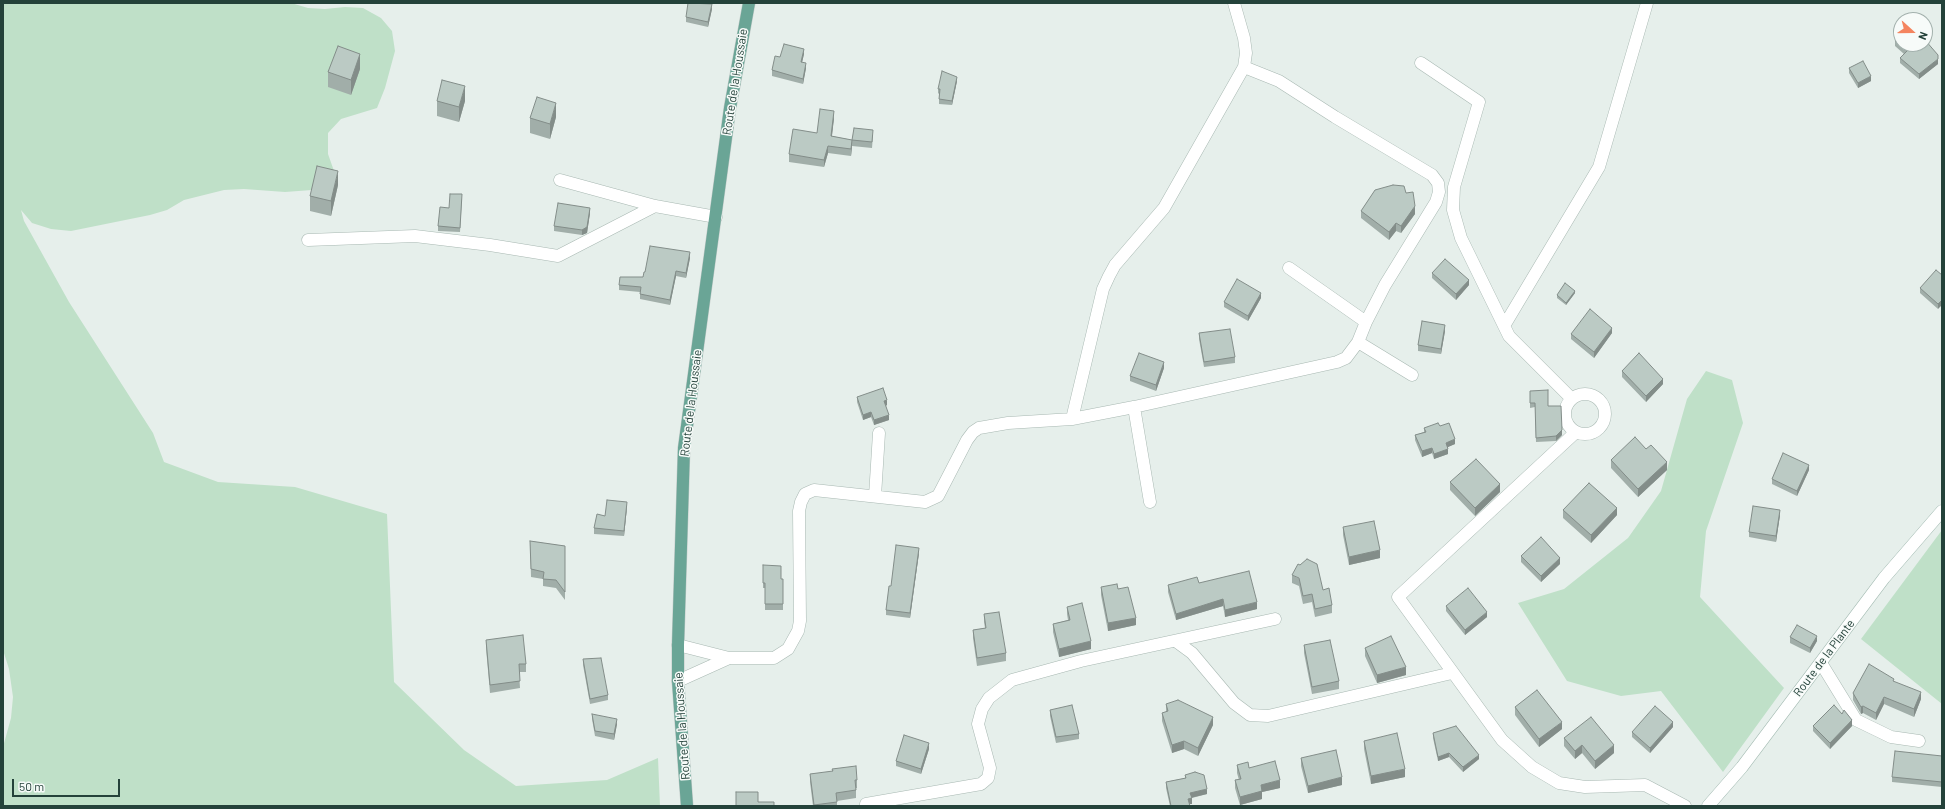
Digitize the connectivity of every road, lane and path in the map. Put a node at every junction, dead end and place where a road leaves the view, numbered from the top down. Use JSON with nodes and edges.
{"nodes":[{"id":1,"x":749,"y":3,"type":"edge"},
{"id":2,"x":1234,"y":3,"type":"edge"},
{"id":3,"x":1647,"y":3,"type":"edge"},
{"id":4,"x":1421,"y":63,"type":"dead end"},
{"id":5,"x":1244,"y":67,"type":"junction"},
{"id":6,"x":560,"y":180,"type":"dead end"},
{"id":7,"x":655,"y":206,"type":"junction"},
{"id":8,"x":716,"y":217,"type":"junction"},
{"id":9,"x":308,"y":240,"type":"dead end"},
{"id":10,"x":1289,"y":268,"type":"dead end"},
{"id":11,"x":1366,"y":322,"type":"junction"},
{"id":12,"x":1504,"y":326,"type":"junction"},
{"id":13,"x":1358,"y":342,"type":"junction"},
{"id":14,"x":1412,"y":375,"type":"dead end"},
{"id":15,"x":1572,"y":399,"type":"junction"},
{"id":16,"x":1134,"y":408,"type":"junction"},
{"id":17,"x":1072,"y":419,"type":"junction"},
{"id":18,"x":1576,"y":432,"type":"junction"},
{"id":19,"x":879,"y":433,"type":"dead end"},
{"id":20,"x":875,"y":496,"type":"junction"},
{"id":21,"x":1150,"y":502,"type":"dead end"},
{"id":22,"x":1942,"y":511,"type":"edge"},
{"id":23,"x":1275,"y":619,"type":"dead end"},
{"id":24,"x":1177,"y":642,"type":"junction"},
{"id":25,"x":678,"y":645,"type":"junction"},
{"id":26,"x":729,"y":658,"type":"junction"},
{"id":27,"x":1820,"y":663,"type":"junction"},
{"id":28,"x":1452,"y":673,"type":"junction"},
{"id":29,"x":678,"y":681,"type":"junction"},
{"id":30,"x":1919,"y":741,"type":"dead end"},
{"id":31,"x":866,"y":804,"type":"dead end"},
{"id":32,"x":687,"y":806,"type":"edge"},
{"id":33,"x":1685,"y":806,"type":"edge"},
{"id":34,"x":1708,"y":806,"type":"edge"}],
"edges":[{"from":1,"to":8,"type":"main road","name":"Route de la Houssaie"},
{"from":2,"to":5,"type":"street"},
{"from":3,"to":12,"type":"street"},
{"from":4,"to":12,"type":"street"},
{"from":5,"to":11,"type":"street"},
{"from":5,"to":17,"type":"street"},
{"from":6,"to":7,"type":"street"},
{"from":7,"to":8,"type":"street"},
{"from":7,"to":9,"type":"street"},
{"from":8,"to":25,"type":"main road","name":"Route de la Houssaie"},
{"from":10,"to":11,"type":"street"},
{"from":11,"to":13,"type":"street"},
{"from":12,"to":15,"type":"street"},
{"from":13,"to":14,"type":"street"},
{"from":13,"to":16,"type":"street"},
{"from":15,"to":18,"type":"street"},
{"from":15,"to":18,"type":"street"},
{"from":16,"to":17,"type":"street"},
{"from":16,"to":21,"type":"street"},
{"from":17,"to":20,"type":"street"},
{"from":18,"to":28,"type":"street"},
{"from":19,"to":20,"type":"street"},
{"from":20,"to":26,"type":"street"},
{"from":22,"to":27,"type":"street","name":"Route de la Plante"},
{"from":23,"to":24,"type":"street"},
{"from":24,"to":28,"type":"street"},
{"from":24,"to":31,"type":"street"},
{"from":25,"to":26,"type":"street"},
{"from":25,"to":29,"type":"main road","name":"Route de la Houssaie"},
{"from":26,"to":29,"type":"street"},
{"from":27,"to":30,"type":"street"},
{"from":27,"to":34,"type":"street","name":"Route de la Plante"},
{"from":28,"to":33,"type":"street"},
{"from":29,"to":32,"type":"main road","name":"Route de la Houssaie"}]}
